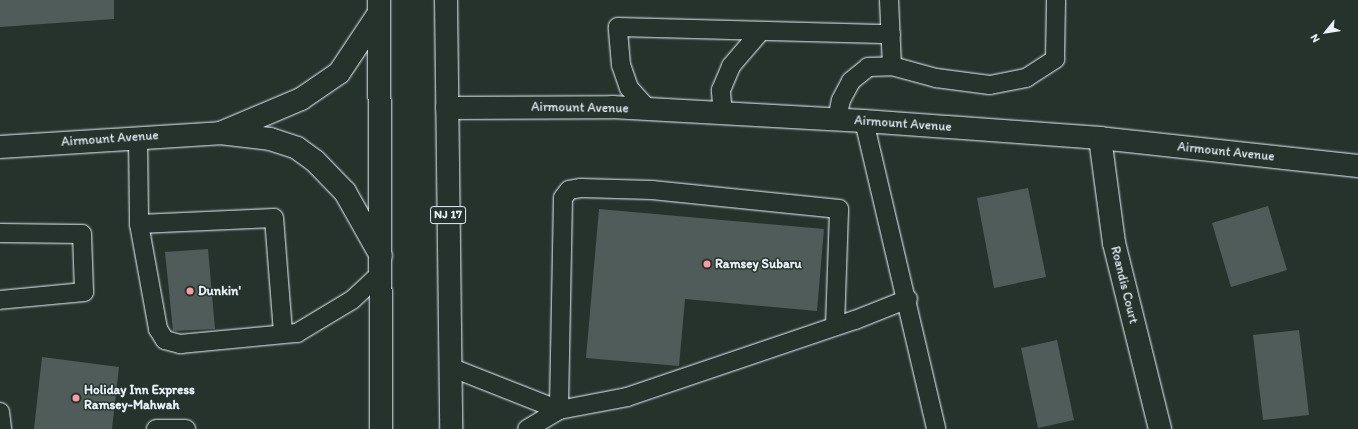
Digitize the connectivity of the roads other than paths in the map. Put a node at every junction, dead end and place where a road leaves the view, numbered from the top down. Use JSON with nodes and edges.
{"nodes":[{"id":1,"x":446,"y":0,"type":"edge"},
{"id":2,"x":889,"y":0,"type":"edge"},
{"id":3,"x":1056,"y":0,"type":"edge"},
{"id":4,"x":379,"y":7,"type":"edge"},
{"id":5,"x":760,"y":32,"type":"junction"},
{"id":6,"x":891,"y":34,"type":"junction"},
{"id":7,"x":892,"y":66,"type":"junction"},
{"id":8,"x":447,"y":108,"type":"junction"},
{"id":9,"x":648,"y":109,"type":"junction"},
{"id":10,"x":723,"y":114,"type":"junction"},
{"id":11,"x":837,"y":120,"type":"junction"},
{"id":12,"x":864,"y":121,"type":"junction"},
{"id":13,"x":220,"y":133,"type":"junction"},
{"id":14,"x":138,"y":137,"type":"junction"},
{"id":15,"x":1100,"y":138,"type":"junction"},
{"id":16,"x":0,"y":147,"type":"edge"},
{"id":17,"x":1358,"y":166,"type":"edge"},
{"id":18,"x":139,"y":224,"type":"junction"},
{"id":19,"x":0,"y":233,"type":"edge"},
{"id":20,"x":381,"y":264,"type":"junction"},
{"id":21,"x":908,"y":299,"type":"junction"},
{"id":22,"x":0,"y":300,"type":"edge"},
{"id":23,"x":836,"y":326,"type":"junction"},
{"id":24,"x":283,"y":333,"type":"junction"},
{"id":25,"x":450,"y":367,"type":"junction"},
{"id":26,"x":559,"y":410,"type":"junction"},
{"id":27,"x":0,"y":412,"type":"edge"},
{"id":28,"x":2,"y":429,"type":"edge"},
{"id":29,"x":156,"y":429,"type":"edge"},
{"id":30,"x":186,"y":429,"type":"edge"},
{"id":31,"x":381,"y":429,"type":"edge"},
{"id":32,"x":451,"y":429,"type":"edge"},
{"id":33,"x":527,"y":429,"type":"edge"},
{"id":34,"x":936,"y":429,"type":"edge"},
{"id":35,"x":1160,"y":429,"type":"edge"}],
"edges":[{"from":1,"to":8,"type":"main road","number":"NJ 17"},
{"from":2,"to":6,"type":"lane"},
{"from":3,"to":7,"type":"lane"},
{"from":4,"to":13,"type":"main road","name":"Airmount Avenue"},
{"from":4,"to":20,"type":"main road"},
{"from":5,"to":6,"type":"lane"},
{"from":5,"to":9,"type":"lane"},
{"from":5,"to":10,"type":"lane"},
{"from":6,"to":7,"type":"lane"},
{"from":7,"to":11,"type":"lane"},
{"from":8,"to":9,"type":"main road","name":"Airmount Avenue"},
{"from":8,"to":25,"type":"main road","number":"NJ 17"},
{"from":9,"to":10,"type":"main road","name":"Airmount Avenue"},
{"from":10,"to":11,"type":"main road","name":"Airmount Avenue"},
{"from":11,"to":12,"type":"main road","name":"Airmount Avenue"},
{"from":12,"to":15,"type":"main road","name":"Airmount Avenue"},
{"from":12,"to":21,"type":"lane"},
{"from":13,"to":14,"type":"main road","name":"Airmount Avenue"},
{"from":13,"to":20,"type":"main road","name":"Airmount Avenue"},
{"from":14,"to":16,"type":"main road","name":"Airmount Avenue"},
{"from":14,"to":18,"type":"lane"},
{"from":15,"to":17,"type":"main road","name":"Airmount Avenue"},
{"from":15,"to":35,"type":"main road","name":"Roandis Court"},
{"from":18,"to":24,"type":"lane"},
{"from":18,"to":24,"type":"lane"},
{"from":19,"to":22,"type":"lane"},
{"from":20,"to":24,"type":"lane"},
{"from":20,"to":31,"type":"main road"},
{"from":21,"to":23,"type":"lane"},
{"from":21,"to":34,"type":"lane"},
{"from":23,"to":26,"type":"lane"},
{"from":23,"to":26,"type":"lane"},
{"from":25,"to":26,"type":"lane"},
{"from":25,"to":32,"type":"main road","number":"NJ 17"},
{"from":26,"to":33,"type":"lane"},
{"from":27,"to":28,"type":"lane"},
{"from":29,"to":30,"type":"lane"}]}
